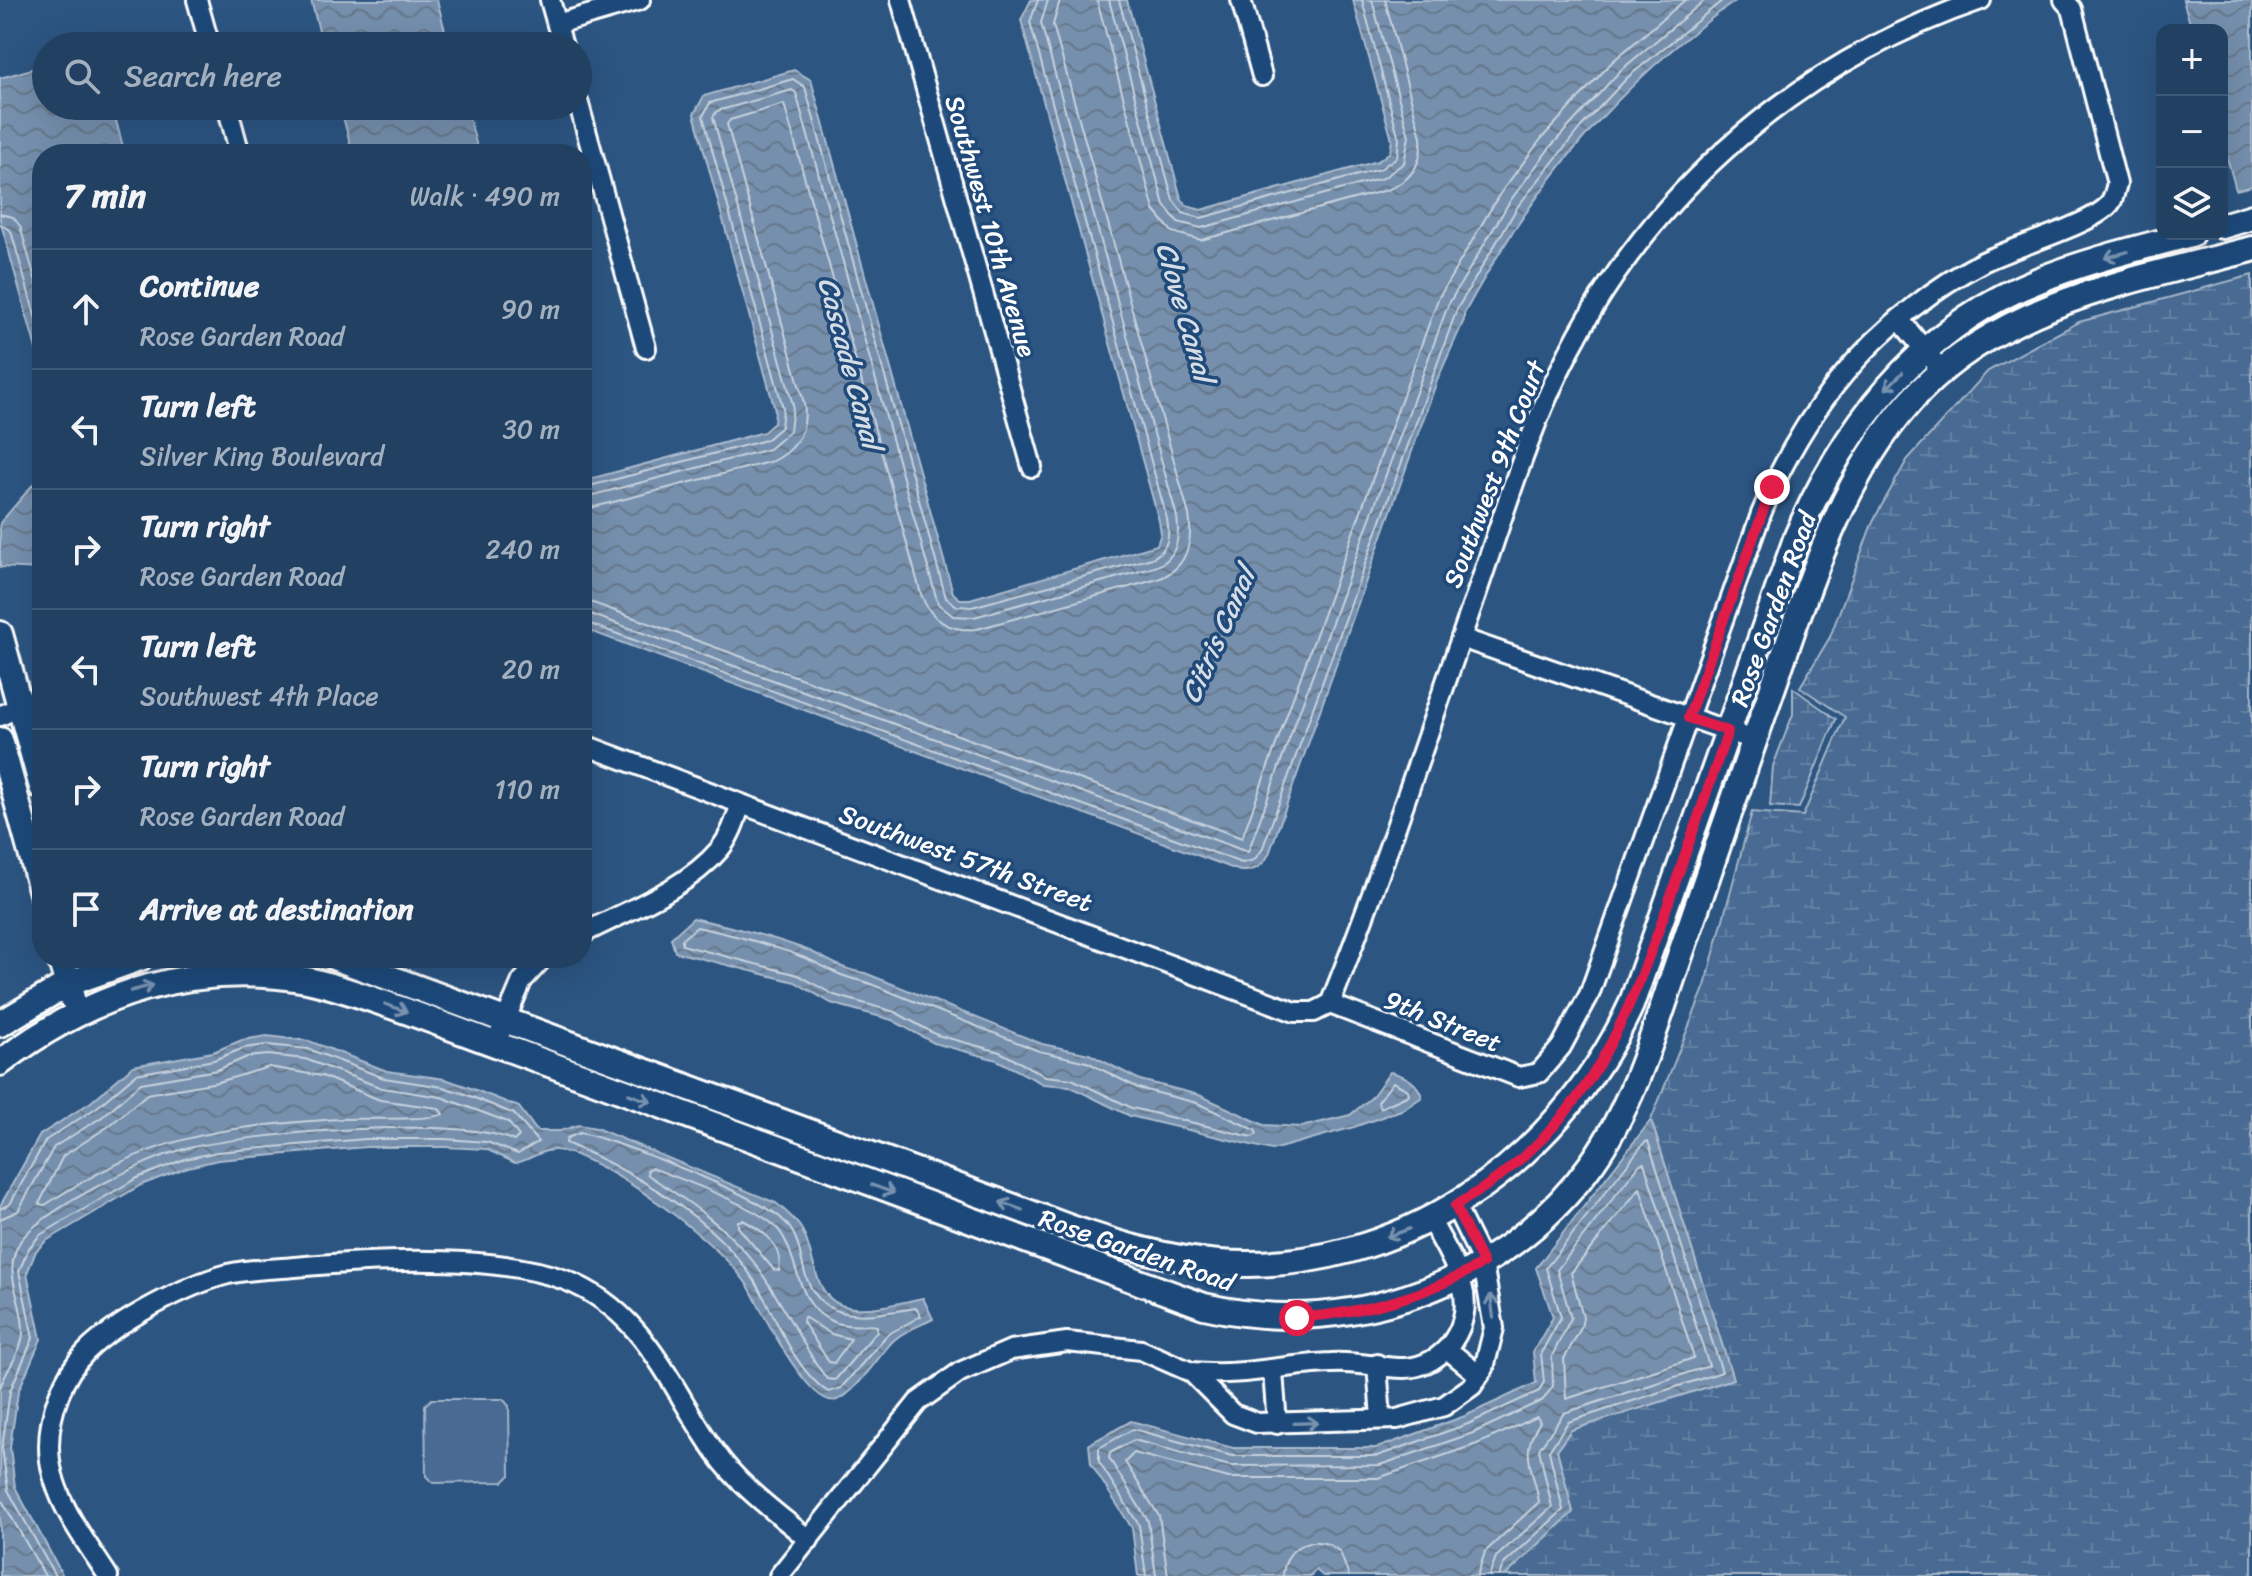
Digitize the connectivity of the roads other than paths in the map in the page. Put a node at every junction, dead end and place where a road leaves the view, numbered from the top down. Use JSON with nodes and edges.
{"nodes":[{"id":1,"x":197,"y":0,"type":"edge"},
{"id":2,"x":550,"y":0,"type":"edge"},
{"id":3,"x":640,"y":0,"type":"edge"},
{"id":4,"x":901,"y":0,"type":"edge"},
{"id":5,"x":1241,"y":0,"type":"edge"},
{"id":6,"x":1981,"y":0,"type":"edge"},
{"id":7,"x":2064,"y":0,"type":"edge"},
{"id":8,"x":557,"y":24,"type":"junction"},
{"id":9,"x":206,"y":32,"type":"edge"},
{"id":10,"x":559,"y":32,"type":"edge"},
{"id":11,"x":1262,"y":76,"type":"dead end"},
{"id":12,"x":231,"y":120,"type":"edge"},
{"id":13,"x":583,"y":120,"type":"edge"},
{"id":14,"x":237,"y":144,"type":"edge"},
{"id":15,"x":590,"y":144,"type":"edge"},
{"id":16,"x":592,"y":152,"type":"edge"},
{"id":17,"x":2252,"y":217,"type":"edge"},
{"id":18,"x":2228,"y":224,"type":"edge"},
{"id":19,"x":2171,"y":240,"type":"edge"},
{"id":20,"x":2252,"y":249,"type":"edge"},
{"id":21,"x":1899,"y":319,"type":"junction"},
{"id":22,"x":646,"y":348,"type":"dead end"},
{"id":23,"x":1925,"y":352,"type":"junction"},
{"id":24,"x":1942,"y":370,"type":"junction"},
{"id":25,"x":1032,"y":467,"type":"dead end"},
{"id":26,"x":0,"y":634,"type":"edge"},
{"id":27,"x":1461,"y":638,"type":"junction"},
{"id":28,"x":32,"y":701,"type":"edge"},
{"id":29,"x":9,"y":712,"type":"edge"},
{"id":30,"x":1688,"y":718,"type":"junction"},
{"id":31,"x":1728,"y":731,"type":"junction"},
{"id":32,"x":0,"y":740,"type":"edge"},
{"id":33,"x":1754,"y":740,"type":"junction"},
{"id":34,"x":592,"y":748,"type":"edge"},
{"id":35,"x":32,"y":764,"type":"edge"},
{"id":36,"x":740,"y":806,"type":"junction"},
{"id":37,"x":32,"y":857,"type":"edge"},
{"id":38,"x":592,"y":928,"type":"edge"},
{"id":39,"x":63,"y":968,"type":"edge"},
{"id":40,"x":88,"y":968,"type":"edge"},
{"id":41,"x":93,"y":968,"type":"edge"},
{"id":42,"x":364,"y":968,"type":"edge"},
{"id":43,"x":534,"y":968,"type":"edge"},
{"id":44,"x":67,"y":984,"type":"junction"},
{"id":45,"x":102,"y":1001,"type":"junction"},
{"id":46,"x":1330,"y":1004,"type":"junction"},
{"id":47,"x":76,"y":1012,"type":"junction"},
{"id":48,"x":504,"y":1019,"type":"junction"},
{"id":49,"x":0,"y":1024,"type":"edge"},
{"id":50,"x":495,"y":1045,"type":"junction"},
{"id":51,"x":0,"y":1063,"type":"edge"},
{"id":52,"x":1539,"y":1073,"type":"joint"},
{"id":53,"x":1455,"y":1206,"type":"junction"},
{"id":54,"x":1430,"y":1219,"type":"junction"},
{"id":55,"x":1483,"y":1263,"type":"junction"},
{"id":56,"x":1459,"y":1277,"type":"junction"},
{"id":57,"x":1447,"y":1349,"type":"junction"},
{"id":58,"x":1377,"y":1364,"type":"junction"},
{"id":59,"x":1191,"y":1372,"type":"junction"},
{"id":60,"x":1273,"y":1372,"type":"junction"},
{"id":61,"x":1479,"y":1375,"type":"junction"},
{"id":62,"x":1381,"y":1419,"type":"junction"},
{"id":63,"x":1277,"y":1424,"type":"junction"},
{"id":64,"x":809,"y":1540,"type":"junction"},
{"id":65,"x":108,"y":1576,"type":"edge"},
{"id":66,"x":779,"y":1576,"type":"edge"}],
"edges":[{"from":1,"to":9,"type":"street"},
{"from":2,"to":8,"type":"street"},
{"from":3,"to":8,"type":"street"},
{"from":4,"to":25,"type":"street","name":"Southwest 10th Avenue"},
{"from":5,"to":11,"type":"street"},
{"from":6,"to":27,"type":"street","name":"Southwest 9th Court"},
{"from":7,"to":21,"type":"street","name":"Rose Garden Road"},
{"from":8,"to":10,"type":"street"},
{"from":12,"to":14,"type":"street"},
{"from":13,"to":15,"type":"street"},
{"from":16,"to":22,"type":"street"},
{"from":17,"to":18,"type":"street"},
{"from":19,"to":23,"type":"street","name":"Rose Garden Road","one_way":true},
{"from":20,"to":24,"type":"street","name":"Rose Garden Road"},
{"from":21,"to":23,"type":"street"},
{"from":21,"to":30,"type":"street","name":"Rose Garden Road"},
{"from":23,"to":24,"type":"street"},
{"from":23,"to":31,"type":"street","name":"Rose Garden Road","one_way":true},
{"from":24,"to":33,"type":"street","name":"Rose Garden Road"},
{"from":26,"to":29,"type":"street"},
{"from":27,"to":30,"type":"street"},
{"from":27,"to":46,"type":"street","name":"Southwest 9th Court"},
{"from":28,"to":29,"type":"street"},
{"from":29,"to":35,"type":"street"},
{"from":30,"to":31,"type":"street"},
{"from":30,"to":52,"type":"street","name":"Rose Garden Road"},
{"from":31,"to":33,"type":"street"},
{"from":31,"to":53,"type":"street","name":"Rose Garden Road"},
{"from":32,"to":37,"type":"street"},
{"from":33,"to":55,"type":"street","name":"Rose Garden Road"},
{"from":34,"to":36,"type":"street","name":"Southwest 57th Street"},
{"from":36,"to":38,"type":"street"},
{"from":36,"to":46,"type":"street","name":"Southwest 57th Street"},
{"from":39,"to":44,"type":"street"},
{"from":40,"to":44,"type":"street"},
{"from":41,"to":45,"type":"street"},
{"from":42,"to":48,"type":"street","name":"Rose Garden Road"},
{"from":43,"to":48,"type":"street"},
{"from":44,"to":47,"type":"street"},
{"from":44,"to":49,"type":"street"},
{"from":45,"to":47,"type":"street","name":"Rose Garden Road"},
{"from":45,"to":50,"type":"street","name":"Rose Garden Road","one_way":true},
{"from":46,"to":52,"type":"street","name":"9th Street"},
{"from":47,"to":51,"type":"street","name":"Rose Garden Road"},
{"from":48,"to":50,"type":"street"},
{"from":54,"to":48,"type":"street","name":"Rose Garden Road","one_way":true},
{"from":50,"to":56,"type":"street","name":"Rose Garden Road","one_way":true},
{"from":53,"to":54,"type":"street","name":"Rose Garden Road"},
{"from":53,"to":55,"type":"street"},
{"from":54,"to":56,"type":"street"},
{"from":55,"to":56,"type":"street","name":"Rose Garden Road"},
{"from":61,"to":55,"type":"street","one_way":true},
{"from":56,"to":57,"type":"street"},
{"from":57,"to":58,"type":"street"},
{"from":57,"to":61,"type":"street"},
{"from":58,"to":60,"type":"street"},
{"from":58,"to":62,"type":"street"},
{"from":59,"to":60,"type":"street"},
{"from":59,"to":63,"type":"street"},
{"from":59,"to":64,"type":"street"},
{"from":60,"to":63,"type":"street"},
{"from":61,"to":62,"type":"street"},
{"from":63,"to":62,"type":"street","one_way":true},
{"from":64,"to":65,"type":"street"},
{"from":64,"to":66,"type":"street"}]}
